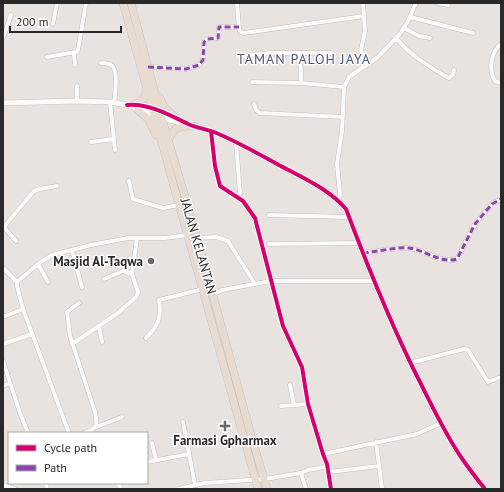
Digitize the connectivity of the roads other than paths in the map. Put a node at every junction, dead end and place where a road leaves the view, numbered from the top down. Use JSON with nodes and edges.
{"nodes":[{"id":1,"x":57,"y":3,"type":"edge"},
{"id":2,"x":86,"y":3,"type":"edge"},
{"id":3,"x":123,"y":3,"type":"edge"},
{"id":4,"x":131,"y":3,"type":"edge"},
{"id":5,"x":237,"y":3,"type":"edge"},
{"id":6,"x":363,"y":3,"type":"edge"},
{"id":7,"x":416,"y":3,"type":"edge"},
{"id":8,"x":438,"y":3,"type":"edge"},
{"id":9,"x":448,"y":5,"type":"dead end"},
{"id":10,"x":12,"y":15,"type":"dead end"},
{"id":11,"x":364,"y":16,"type":"junction"},
{"id":12,"x":410,"y":17,"type":"junction"},
{"id":13,"x":54,"y":24,"type":"dead end"},
{"id":14,"x":239,"y":27,"type":"junction"},
{"id":15,"x":404,"y":28,"type":"junction"},
{"id":16,"x":473,"y":32,"type":"dead end"},
{"id":17,"x":3,"y":38,"type":"edge"},
{"id":18,"x":396,"y":38,"type":"junction"},
{"id":19,"x":430,"y":38,"type":"dead end"},
{"id":20,"x":501,"y":44,"type":"edge"},
{"id":21,"x":298,"y":52,"type":"junction"},
{"id":22,"x":332,"y":53,"type":"dead end"},
{"id":23,"x":74,"y":54,"type":"junction"},
{"id":24,"x":245,"y":56,"type":"dead end"},
{"id":25,"x":47,"y":57,"type":"dead end"},
{"id":26,"x":101,"y":63,"type":"dead end"},
{"id":27,"x":75,"y":64,"type":"dead end"},
{"id":28,"x":366,"y":66,"type":"junction"},
{"id":29,"x":148,"y":67,"type":"junction"},
{"id":30,"x":454,"y":70,"type":"dead end"},
{"id":31,"x":151,"y":77,"type":"junction"},
{"id":32,"x":252,"y":82,"type":"dead end"},
{"id":33,"x":501,"y":83,"type":"edge"},
{"id":34,"x":301,"y":84,"type":"junction"},
{"id":35,"x":77,"y":86,"type":"dead end"},
{"id":36,"x":344,"y":87,"type":"junction"},
{"id":37,"x":147,"y":88,"type":"junction"},
{"id":38,"x":77,"y":101,"type":"junction"},
{"id":39,"x":3,"y":103,"type":"edge"},
{"id":40,"x":112,"y":103,"type":"junction"},
{"id":41,"x":254,"y":104,"type":"dead end"},
{"id":42,"x":133,"y":107,"type":"junction"},
{"id":43,"x":157,"y":114,"type":"junction"},
{"id":44,"x":343,"y":117,"type":"junction"},
{"id":45,"x":176,"y":118,"type":"junction"},
{"id":46,"x":191,"y":125,"type":"junction"},
{"id":47,"x":211,"y":131,"type":"junction"},
{"id":48,"x":114,"y":139,"type":"junction"},
{"id":49,"x":169,"y":139,"type":"junction"},
{"id":50,"x":91,"y":142,"type":"dead end"},
{"id":51,"x":236,"y":142,"type":"junction"},
{"id":52,"x":115,"y":150,"type":"dead end"},
{"id":53,"x":166,"y":161,"type":"junction"},
{"id":54,"x":130,"y":181,"type":"dead end"},
{"id":55,"x":57,"y":186,"type":"dead end"},
{"id":56,"x":240,"y":194,"type":"dead end"},
{"id":57,"x":501,"y":198,"type":"edge"},
{"id":58,"x":339,"y":201,"type":"junction"},
{"id":59,"x":178,"y":205,"type":"junction"},
{"id":60,"x":268,"y":216,"type":"dead end"},
{"id":61,"x":348,"y":217,"type":"junction"},
{"id":62,"x":3,"y":227,"type":"edge"},
{"id":63,"x":188,"y":235,"type":"junction"},
{"id":64,"x":137,"y":238,"type":"junction"},
{"id":65,"x":16,"y":241,"type":"dead end"},
{"id":66,"x":198,"y":241,"type":"junction"},
{"id":67,"x":359,"y":243,"type":"junction"},
{"id":68,"x":269,"y":244,"type":"dead end"},
{"id":69,"x":72,"y":250,"type":"junction"},
{"id":70,"x":363,"y":254,"type":"junction"},
{"id":71,"x":195,"y":258,"type":"junction"},
{"id":72,"x":38,"y":264,"type":"junction"},
{"id":73,"x":3,"y":268,"type":"edge"},
{"id":74,"x":8,"y":273,"type":"junction"},
{"id":75,"x":132,"y":274,"type":"junction"},
{"id":76,"x":3,"y":276,"type":"edge"},
{"id":77,"x":104,"y":279,"type":"dead end"},
{"id":78,"x":271,"y":281,"type":"junction"},
{"id":79,"x":373,"y":281,"type":"junction"},
{"id":80,"x":17,"y":282,"type":"junction"},
{"id":81,"x":48,"y":282,"type":"dead end"},
{"id":82,"x":255,"y":284,"type":"junction"},
{"id":83,"x":82,"y":287,"type":"dead end"},
{"id":84,"x":203,"y":289,"type":"junction"},
{"id":85,"x":213,"y":294,"type":"junction"},
{"id":86,"x":79,"y":303,"type":"dead end"},
{"id":87,"x":23,"y":309,"type":"junction"},
{"id":88,"x":3,"y":317,"type":"edge"},
{"id":89,"x":99,"y":326,"type":"junction"},
{"id":90,"x":32,"y":334,"type":"junction"},
{"id":91,"x":146,"y":338,"type":"dead end"},
{"id":92,"x":102,"y":342,"type":"dead end"},
{"id":93,"x":3,"y":344,"type":"edge"},
{"id":94,"x":72,"y":344,"type":"junction"},
{"id":95,"x":3,"y":361,"type":"edge"},
{"id":96,"x":410,"y":363,"type":"junction"},
{"id":97,"x":501,"y":377,"type":"edge"},
{"id":98,"x":10,"y":383,"type":"junction"},
{"id":99,"x":290,"y":385,"type":"dead end"},
{"id":100,"x":3,"y":386,"type":"edge"},
{"id":101,"x":308,"y":404,"type":"junction"},
{"id":102,"x":294,"y":405,"type":"junction"},
{"id":103,"x":281,"y":406,"type":"dead end"},
{"id":104,"x":122,"y":417,"type":"dead end"},
{"id":105,"x":183,"y":422,"type":"dead end"},
{"id":106,"x":441,"y":423,"type":"junction"},
{"id":107,"x":96,"y":427,"type":"junction"},
{"id":108,"x":28,"y":432,"type":"edge"},
{"id":109,"x":69,"y":432,"type":"edge"},
{"id":110,"x":92,"y":432,"type":"edge"},
{"id":111,"x":376,"y":442,"type":"junction"},
{"id":112,"x":152,"y":443,"type":"dead end"},
{"id":113,"x":189,"y":454,"type":"junction"},
{"id":114,"x":323,"y":454,"type":"junction"},
{"id":115,"x":156,"y":460,"type":"junction"},
{"id":116,"x":148,"y":462,"type":"edge"},
{"id":117,"x":327,"y":464,"type":"junction"},
{"id":118,"x":379,"y":466,"type":"junction"},
{"id":119,"x":329,"y":472,"type":"junction"},
{"id":120,"x":301,"y":473,"type":"junction"},
{"id":121,"x":265,"y":479,"type":"junction"},
{"id":122,"x":256,"y":480,"type":"junction"},
{"id":123,"x":206,"y":483,"type":"junction"},
{"id":124,"x":3,"y":485,"type":"edge"},
{"id":125,"x":195,"y":485,"type":"junction"},
{"id":126,"x":14,"y":489,"type":"edge"},
{"id":127,"x":178,"y":489,"type":"edge"},
{"id":128,"x":206,"y":489,"type":"edge"},
{"id":129,"x":258,"y":489,"type":"edge"},
{"id":130,"x":267,"y":489,"type":"edge"},
{"id":131,"x":306,"y":489,"type":"edge"},
{"id":132,"x":331,"y":489,"type":"edge"},
{"id":133,"x":382,"y":489,"type":"edge"},
{"id":134,"x":485,"y":489,"type":"edge"}],
"edges":[{"from":1,"to":13,"type":"street"},
{"from":2,"to":23,"type":"street"},
{"from":3,"to":37,"type":"highway","name":"JALAN KELANTAN"},
{"from":4,"to":29,"type":"highway","name":"JALAN KELANTAN"},
{"from":5,"to":14,"type":"street"},
{"from":6,"to":11,"type":"street"},
{"from":7,"to":12,"type":"street"},
{"from":8,"to":9,"type":"street"},
{"from":10,"to":17,"type":"street"},
{"from":11,"to":14,"type":"street"},
{"from":11,"to":28,"type":"street"},
{"from":12,"to":15,"type":"street"},
{"from":12,"to":16,"type":"street"},
{"from":14,"to":29,"type":"street"},
{"from":15,"to":18,"type":"street"},
{"from":15,"to":19,"type":"street"},
{"from":18,"to":28,"type":"street"},
{"from":18,"to":30,"type":"street"},
{"from":20,"to":33,"type":"street"},
{"from":21,"to":22,"type":"street"},
{"from":21,"to":24,"type":"street"},
{"from":21,"to":34,"type":"street"},
{"from":23,"to":25,"type":"street"},
{"from":23,"to":27,"type":"street"},
{"from":26,"to":40,"type":"street"},
{"from":28,"to":36,"type":"street"},
{"from":29,"to":31,"type":"highway","name":"JALAN KELANTAN"},
{"from":31,"to":43,"type":"highway","name":"JALAN KELANTAN"},
{"from":31,"to":45,"type":"highway"},
{"from":32,"to":34,"type":"street"},
{"from":34,"to":36,"type":"street"},
{"from":35,"to":38,"type":"street"},
{"from":36,"to":44,"type":"street"},
{"from":37,"to":42,"type":"highway"},
{"from":37,"to":43,"type":"highway","name":"JALAN KELANTAN"},
{"from":38,"to":39,"type":"street"},
{"from":38,"to":40,"type":"street"},
{"from":40,"to":42,"type":"street"},
{"from":40,"to":48,"type":"street"},
{"from":41,"to":44,"type":"street"},
{"from":42,"to":43,"type":"street"},
{"from":42,"to":53,"type":"highway"},
{"from":43,"to":45,"type":"street"},
{"from":43,"to":46,"type":"street"},
{"from":43,"to":49,"type":"highway","name":"JALAN KELANTAN"},
{"from":43,"to":53,"type":"highway","name":"JALAN KELANTAN"},
{"from":44,"to":58,"type":"street"},
{"from":45,"to":46,"type":"street"},
{"from":46,"to":47,"type":"street"},
{"from":46,"to":49,"type":"highway"},
{"from":47,"to":51,"type":"street"},
{"from":47,"to":78,"type":"street"},
{"from":48,"to":50,"type":"street"},
{"from":48,"to":52,"type":"street"},
{"from":49,"to":66,"type":"highway","name":"JALAN KELANTAN"},
{"from":51,"to":56,"type":"street"},
{"from":51,"to":58,"type":"street"},
{"from":53,"to":59,"type":"highway","name":"JALAN KELANTAN"},
{"from":54,"to":59,"type":"street"},
{"from":55,"to":62,"type":"street"},
{"from":57,"to":70,"type":"street"},
{"from":58,"to":61,"type":"street"},
{"from":59,"to":63,"type":"highway","name":"JALAN KELANTAN"},
{"from":60,"to":61,"type":"street"},
{"from":61,"to":67,"type":"street"},
{"from":62,"to":65,"type":"street"},
{"from":63,"to":64,"type":"street"},
{"from":63,"to":71,"type":"highway","name":"JALAN KELANTAN"},
{"from":64,"to":69,"type":"street"},
{"from":64,"to":75,"type":"street"},
{"from":66,"to":71,"type":"highway"},
{"from":66,"to":82,"type":"street"},
{"from":66,"to":85,"type":"highway","name":"JALAN KELANTAN"},
{"from":67,"to":68,"type":"street"},
{"from":67,"to":70,"type":"street"},
{"from":69,"to":72,"type":"street"},
{"from":69,"to":83,"type":"street"},
{"from":70,"to":79,"type":"street"},
{"from":71,"to":84,"type":"highway","name":"JALAN KELANTAN"},
{"from":72,"to":80,"type":"street"},
{"from":72,"to":81,"type":"street"},
{"from":73,"to":74,"type":"street"},
{"from":74,"to":76,"type":"street"},
{"from":74,"to":80,"type":"street"},
{"from":75,"to":77,"type":"street"},
{"from":75,"to":89,"type":"street"},
{"from":78,"to":79,"type":"street"},
{"from":78,"to":82,"type":"street"},
{"from":78,"to":101,"type":"street"},
{"from":79,"to":96,"type":"street"},
{"from":80,"to":87,"type":"street"},
{"from":82,"to":85,"type":"street"},
{"from":84,"to":91,"type":"street"},
{"from":84,"to":122,"type":"highway","name":"JALAN KELANTAN"},
{"from":85,"to":121,"type":"highway","name":"JALAN KELANTAN"},
{"from":86,"to":94,"type":"street"},
{"from":87,"to":88,"type":"street"},
{"from":87,"to":90,"type":"street"},
{"from":89,"to":92,"type":"street"},
{"from":89,"to":94,"type":"street"},
{"from":90,"to":93,"type":"street"},
{"from":90,"to":109,"type":"street"},
{"from":94,"to":107,"type":"street"},
{"from":95,"to":98,"type":"street"},
{"from":96,"to":97,"type":"street"},
{"from":96,"to":106,"type":"street"},
{"from":98,"to":100,"type":"street"},
{"from":98,"to":108,"type":"street"},
{"from":99,"to":102,"type":"street"},
{"from":101,"to":102,"type":"street"},
{"from":101,"to":114,"type":"street"},
{"from":102,"to":103,"type":"street"},
{"from":104,"to":107,"type":"street"},
{"from":105,"to":113,"type":"street"},
{"from":106,"to":111,"type":"street"},
{"from":106,"to":134,"type":"street"},
{"from":107,"to":110,"type":"street"},
{"from":111,"to":114,"type":"street"},
{"from":111,"to":118,"type":"street"},
{"from":112,"to":115,"type":"street"},
{"from":113,"to":115,"type":"street"},
{"from":113,"to":125,"type":"street"},
{"from":114,"to":117,"type":"street"},
{"from":115,"to":116,"type":"street"},
{"from":117,"to":119,"type":"street"},
{"from":117,"to":120,"type":"street"},
{"from":118,"to":119,"type":"street"},
{"from":118,"to":133,"type":"street"},
{"from":119,"to":132,"type":"street"},
{"from":120,"to":121,"type":"street"},
{"from":120,"to":131,"type":"street"},
{"from":121,"to":122,"type":"street"},
{"from":121,"to":130,"type":"highway","name":"JALAN KELANTAN"},
{"from":122,"to":123,"type":"street"},
{"from":122,"to":129,"type":"highway","name":"JALAN KELANTAN"},
{"from":123,"to":125,"type":"street"},
{"from":123,"to":128,"type":"street"},
{"from":124,"to":126,"type":"street"},
{"from":125,"to":127,"type":"street"}]}
